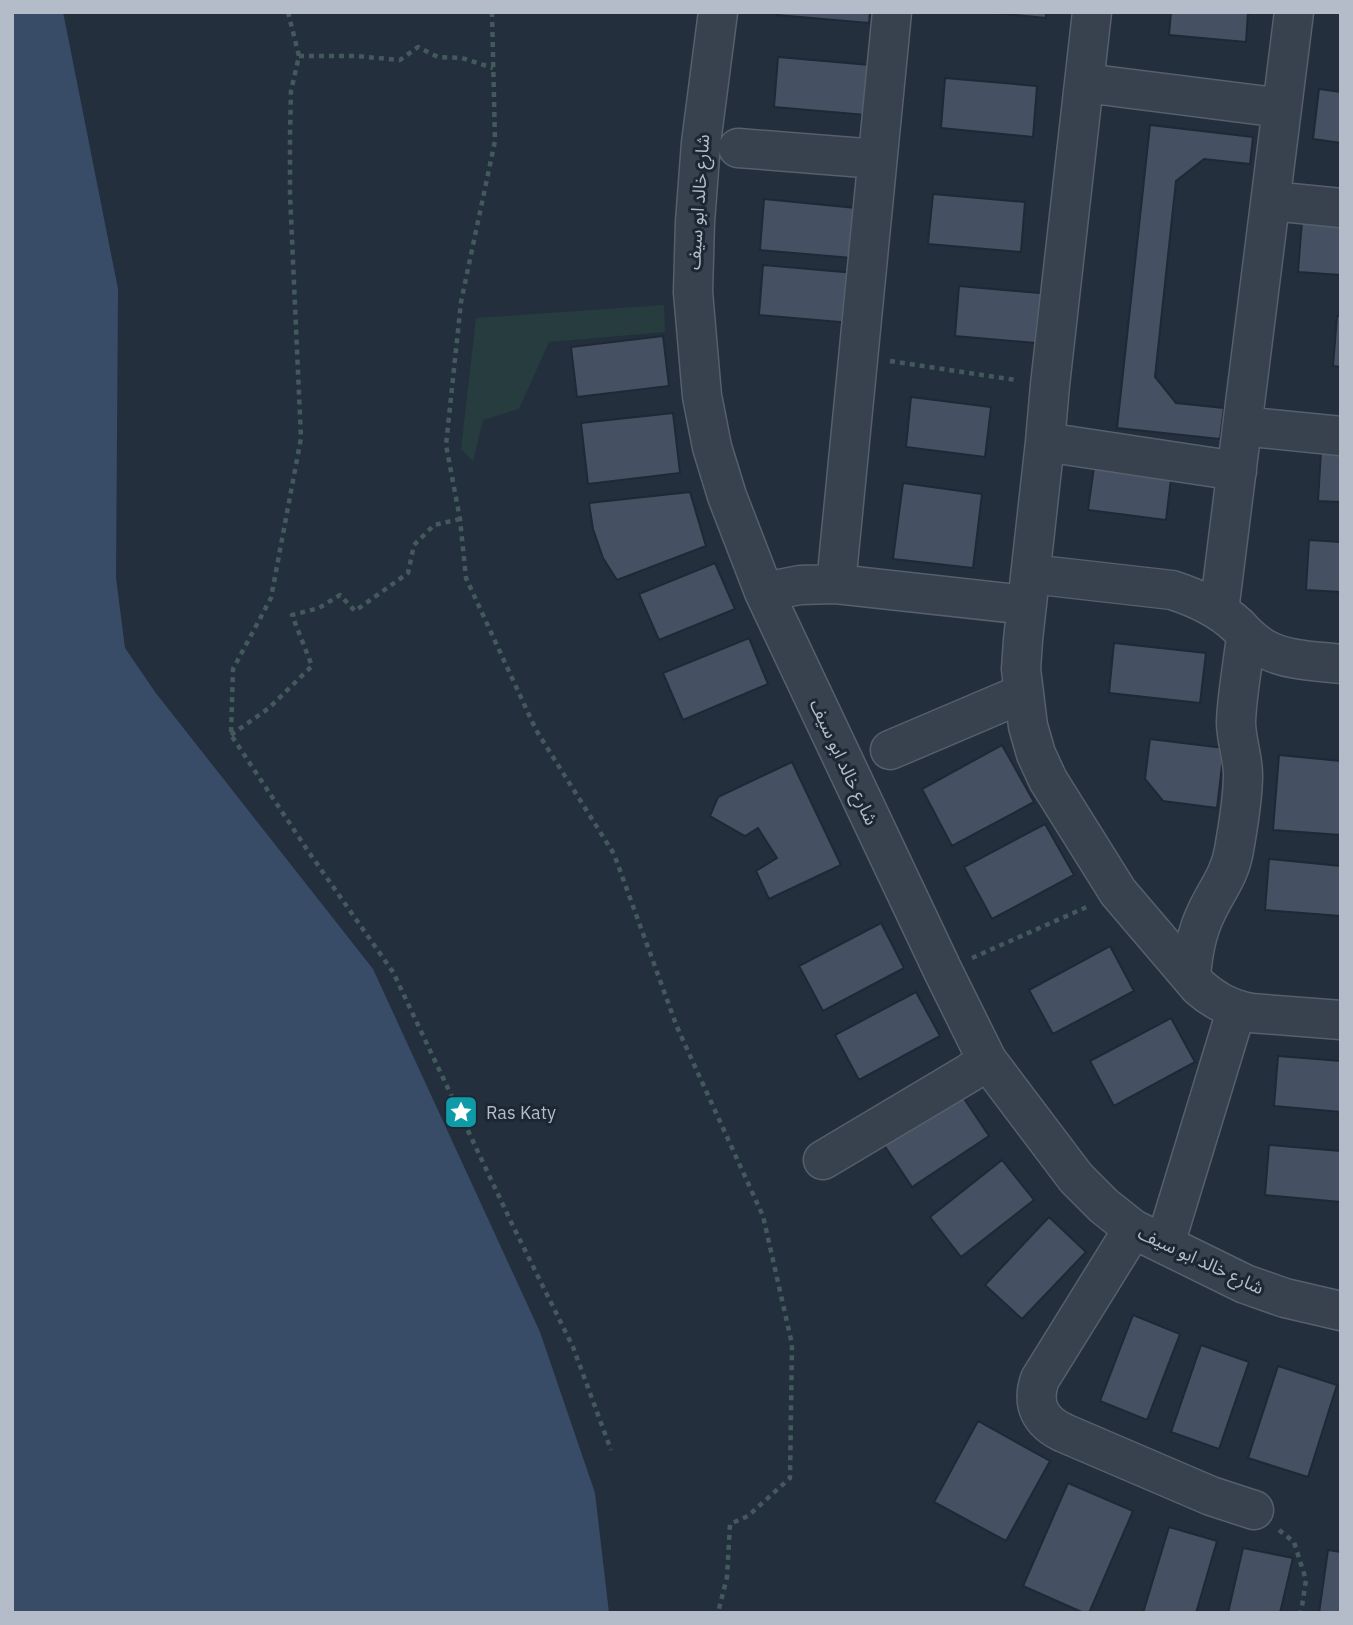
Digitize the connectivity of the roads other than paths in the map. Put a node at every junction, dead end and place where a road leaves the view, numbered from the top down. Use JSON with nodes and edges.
{"nodes":[{"id":1,"x":718,"y":12,"type":"edge"},
{"id":2,"x":892,"y":12,"type":"edge"},
{"id":3,"x":1092,"y":12,"type":"edge"},
{"id":4,"x":1294,"y":12,"type":"edge"},
{"id":5,"x":1085,"y":83,"type":"junction"},
{"id":6,"x":1282,"y":108,"type":"junction"},
{"id":7,"x":738,"y":148,"type":"dead end"},
{"id":8,"x":877,"y":159,"type":"junction"},
{"id":9,"x":1271,"y":201,"type":"junction"},
{"id":10,"x":1341,"y":208,"type":"edge"},
{"id":11,"x":1242,"y":426,"type":"junction"},
{"id":12,"x":1341,"y":436,"type":"edge"},
{"id":13,"x":1045,"y":442,"type":"junction"},
{"id":14,"x":1237,"y":471,"type":"junction"},
{"id":15,"x":836,"y":584,"type":"junction"},
{"id":16,"x":1029,"y":589,"type":"junction"},
{"id":17,"x":764,"y":592,"type":"junction"},
{"id":18,"x":1233,"y":624,"type":"junction"},
{"id":19,"x":1341,"y":664,"type":"edge"},
{"id":20,"x":1024,"y":692,"type":"junction"},
{"id":21,"x":890,"y":750,"type":"dead end"},
{"id":22,"x":1191,"y":976,"type":"junction"},
{"id":23,"x":1236,"y":1010,"type":"junction"},
{"id":24,"x":1341,"y":1020,"type":"edge"},
{"id":25,"x":987,"y":1060,"type":"junction"},
{"id":26,"x":823,"y":1160,"type":"dead end"},
{"id":27,"x":1149,"y":1237,"type":"junction"},
{"id":28,"x":1341,"y":1311,"type":"edge"},
{"id":29,"x":1254,"y":1510,"type":"road end"}],
"edges":[{"from":1,"to":17,"type":"street","name":"شارع خالد ابو سيف"},
{"from":2,"to":8,"type":"street"},
{"from":3,"to":5,"type":"street"},
{"from":4,"to":6,"type":"street"},
{"from":5,"to":6,"type":"street"},
{"from":5,"to":13,"type":"street"},
{"from":6,"to":9,"type":"street"},
{"from":7,"to":8,"type":"street"},
{"from":8,"to":15,"type":"street"},
{"from":9,"to":10,"type":"street"},
{"from":9,"to":11,"type":"street"},
{"from":11,"to":12,"type":"street"},
{"from":11,"to":14,"type":"street"},
{"from":13,"to":14,"type":"street"},
{"from":13,"to":16,"type":"street"},
{"from":14,"to":18,"type":"street"},
{"from":15,"to":16,"type":"street"},
{"from":15,"to":17,"type":"street"},
{"from":16,"to":18,"type":"street"},
{"from":16,"to":20,"type":"street"},
{"from":17,"to":25,"type":"street","name":"شارع خالد ابو سيف"},
{"from":18,"to":19,"type":"street"},
{"from":18,"to":22,"type":"street"},
{"from":20,"to":21,"type":"street"},
{"from":20,"to":22,"type":"street"},
{"from":22,"to":23,"type":"street"},
{"from":23,"to":24,"type":"street"},
{"from":23,"to":27,"type":"street"},
{"from":25,"to":26,"type":"street"},
{"from":25,"to":27,"type":"street","name":"شارع خالد ابو سيف"},
{"from":27,"to":28,"type":"street","name":"شارع خالد ابو سيف"},
{"from":27,"to":29,"type":"street"}]}
